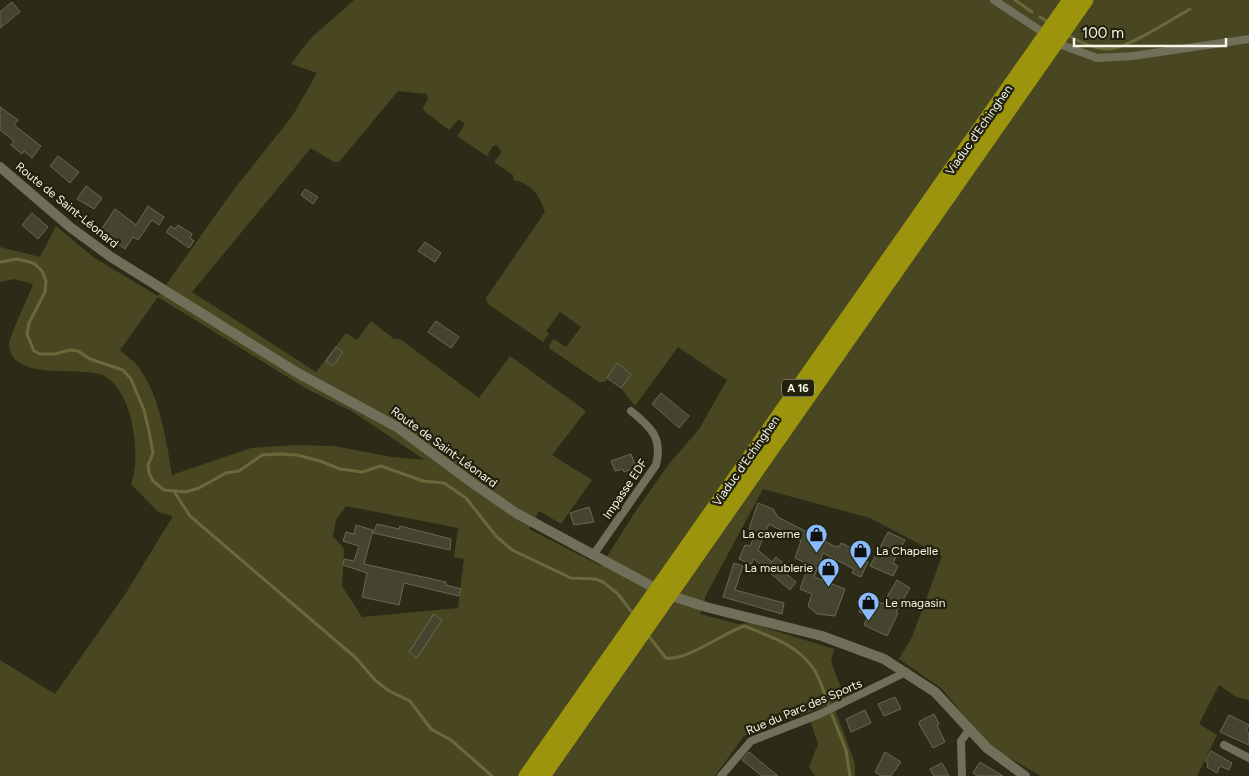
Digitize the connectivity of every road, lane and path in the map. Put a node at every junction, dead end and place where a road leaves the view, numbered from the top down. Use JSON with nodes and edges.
{"nodes":[{"id":1,"x":994,"y":0,"type":"edge"},
{"id":2,"x":1070,"y":0,"type":"edge"},
{"id":3,"x":1086,"y":0,"type":"edge"},
{"id":4,"x":1249,"y":39,"type":"edge"},
{"id":5,"x":0,"y":167,"type":"edge"},
{"id":6,"x":631,"y":411,"type":"dead end"},
{"id":7,"x":594,"y":554,"type":"junction"},
{"id":8,"x":906,"y":672,"type":"junction"},
{"id":9,"x":969,"y":730,"type":"junction"},
{"id":10,"x":1224,"y":745,"type":"dead end"},
{"id":11,"x":1249,"y":758,"type":"edge"},
{"id":12,"x":526,"y":776,"type":"edge"},
{"id":13,"x":543,"y":776,"type":"edge"},
{"id":14,"x":721,"y":776,"type":"edge"},
{"id":15,"x":962,"y":776,"type":"edge"},
{"id":16,"x":1025,"y":776,"type":"edge"}],
"edges":[{"from":1,"to":4,"type":"street"},
{"from":2,"to":12,"type":"highway","name":"Viaduc d'Echinghen","number":"A 16"},
{"from":3,"to":13,"type":"highway","name":"Viaduc d'Echinghen","number":"A 16"},
{"from":5,"to":7,"type":"street","name":"Route de Saint-Léonard"},
{"from":6,"to":7,"type":"street","name":"Impasse EDF"},
{"from":7,"to":8,"type":"street","name":"Route de Saint-Léonard"},
{"from":8,"to":9,"type":"street","name":"Route de Saint-Léonard"},
{"from":8,"to":14,"type":"street","name":"Rue du Parc des Sports"},
{"from":9,"to":15,"type":"street"},
{"from":9,"to":16,"type":"street","name":"Route de Saint-Léonard"},
{"from":10,"to":11,"type":"street"}]}
